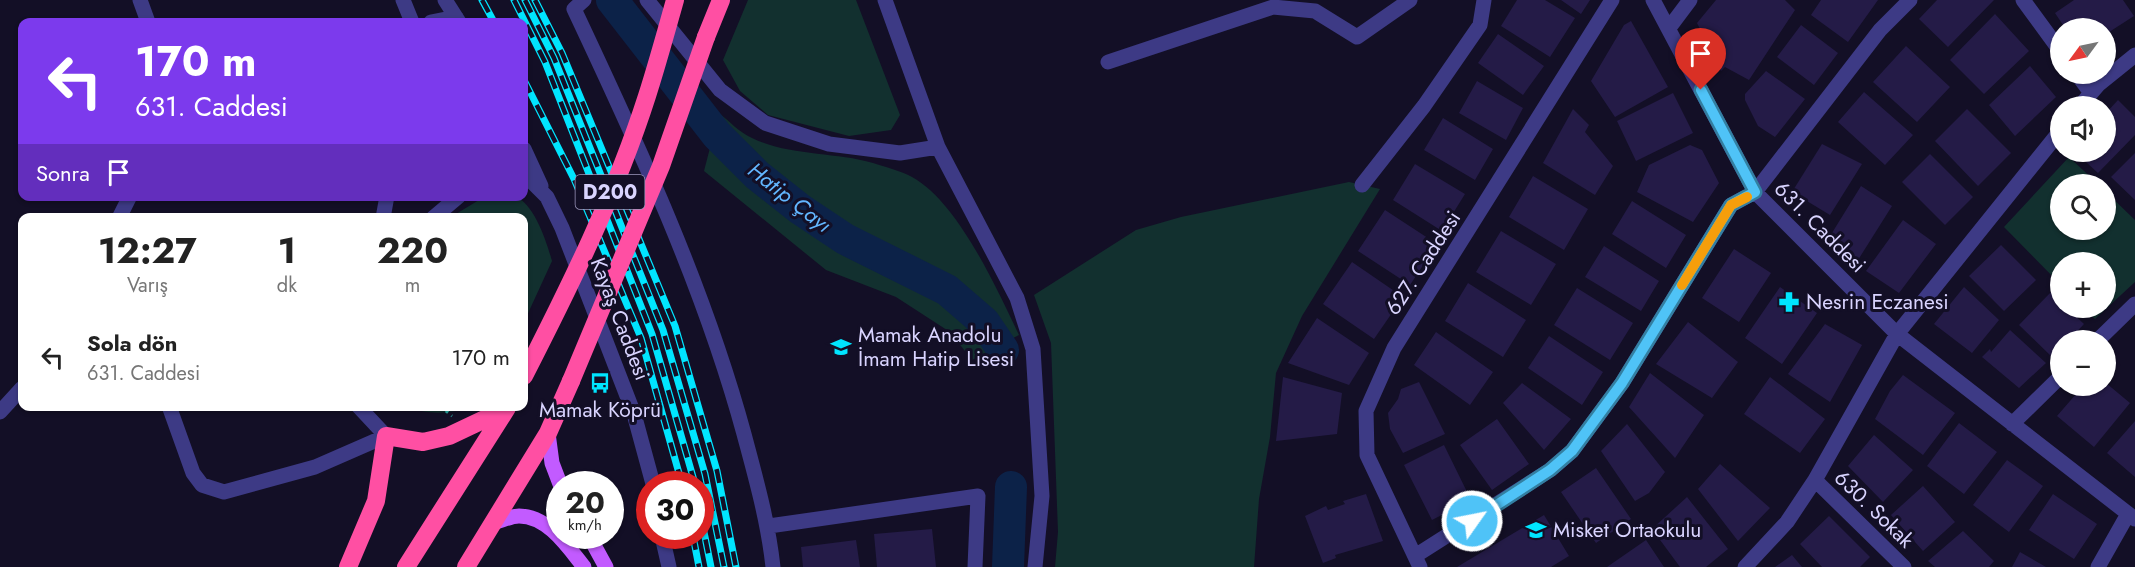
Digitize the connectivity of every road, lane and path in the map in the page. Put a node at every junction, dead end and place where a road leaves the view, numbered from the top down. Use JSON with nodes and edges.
{"nodes":[{"id":1,"x":140,"y":0,"type":"edge"},
{"id":2,"x":403,"y":0,"type":"edge"},
{"id":3,"x":445,"y":0,"type":"edge"},
{"id":4,"x":584,"y":0,"type":"edge"},
{"id":5,"x":648,"y":0,"type":"edge"},
{"id":6,"x":675,"y":0,"type":"edge"},
{"id":7,"x":721,"y":0,"type":"edge"},
{"id":8,"x":885,"y":0,"type":"edge"},
{"id":9,"x":1410,"y":0,"type":"edge"},
{"id":10,"x":1484,"y":0,"type":"edge"},
{"id":11,"x":1612,"y":0,"type":"edge"},
{"id":12,"x":1653,"y":0,"type":"edge"},
{"id":13,"x":1690,"y":0,"type":"edge"},
{"id":14,"x":2023,"y":0,"type":"edge"},
{"id":15,"x":1903,"y":3,"type":"edge"},
{"id":16,"x":147,"y":18,"type":"edge"},
{"id":17,"x":410,"y":18,"type":"edge"},
{"id":18,"x":457,"y":18,"type":"edge"},
{"id":19,"x":1668,"y":28,"type":"junction"},
{"id":20,"x":2050,"y":37,"type":"edge"},
{"id":21,"x":1108,"y":62,"type":"dead end"},
{"id":22,"x":2132,"y":64,"type":"edge"},
{"id":23,"x":2084,"y":84,"type":"edge"},
{"id":24,"x":2091,"y":93,"type":"junction"},
{"id":25,"x":2088,"y":96,"type":"edge"},
{"id":26,"x":2050,"y":144,"type":"edge"},
{"id":27,"x":938,"y":147,"type":"junction"},
{"id":28,"x":528,"y":157,"type":"edge"},
{"id":29,"x":528,"y":180,"type":"edge"},
{"id":30,"x":1362,"y":185,"type":"dead end"},
{"id":31,"x":1755,"y":192,"type":"junction"},
{"id":32,"x":547,"y":196,"type":"junction"},
{"id":33,"x":453,"y":201,"type":"edge"},
{"id":34,"x":439,"y":213,"type":"edge"},
{"id":35,"x":2135,"y":304,"type":"edge"},
{"id":36,"x":2108,"y":330,"type":"edge"},
{"id":37,"x":1897,"y":334,"type":"junction"},
{"id":38,"x":528,"y":368,"type":"edge"},
{"id":39,"x":2050,"y":387,"type":"edge"},
{"id":40,"x":18,"y":392,"type":"edge"},
{"id":41,"x":171,"y":411,"type":"edge"},
{"id":42,"x":363,"y":411,"type":"edge"},
{"id":43,"x":501,"y":411,"type":"edge"},
{"id":44,"x":505,"y":411,"type":"edge"},
{"id":45,"x":0,"y":412,"type":"edge"},
{"id":46,"x":2012,"y":424,"type":"junction"},
{"id":47,"x":548,"y":433,"type":"junction"},
{"id":48,"x":386,"y":436,"type":"junction"},
{"id":49,"x":555,"y":471,"type":"edge"},
{"id":50,"x":649,"y":471,"type":"edge"},
{"id":51,"x":1815,"y":480,"type":"junction"},
{"id":52,"x":2132,"y":516,"type":"edge"},
{"id":53,"x":496,"y":522,"type":"junction"},
{"id":54,"x":769,"y":526,"type":"junction"},
{"id":55,"x":596,"y":549,"type":"edge"},
{"id":56,"x":665,"y":549,"type":"edge"},
{"id":57,"x":1417,"y":561,"type":"edge"},
{"id":58,"x":348,"y":567,"type":"edge"},
{"id":59,"x":406,"y":567,"type":"edge"},
{"id":60,"x":466,"y":567,"type":"edge"},
{"id":61,"x":584,"y":567,"type":"edge"},
{"id":62,"x":606,"y":567,"type":"edge"},
{"id":63,"x":669,"y":567,"type":"edge"},
{"id":64,"x":773,"y":567,"type":"edge"},
{"id":65,"x":975,"y":567,"type":"edge"},
{"id":66,"x":1035,"y":567,"type":"edge"},
{"id":67,"x":1745,"y":567,"type":"edge"},
{"id":68,"x":1904,"y":567,"type":"edge"},
{"id":69,"x":2098,"y":567,"type":"edge"}],
"edges":[{"from":1,"to":16,"type":"street"},
{"from":2,"to":17,"type":"street"},
{"from":3,"to":18,"type":"street"},
{"from":4,"to":54,"type":"street"},
{"from":5,"to":27,"type":"street"},
{"from":6,"to":38,"type":"highway","number":"D200","bridge":true},
{"from":7,"to":47,"type":"highway","number":"D200","bridge":true},
{"from":8,"to":27,"type":"street"},
{"from":9,"to":21,"type":"street"},
{"from":10,"to":30,"type":"street"},
{"from":11,"to":57,"type":"street","name":"627. Caddesi"},
{"from":12,"to":19,"type":"street","name":"631. Caddesi"},
{"from":13,"to":19,"type":"street"},
{"from":14,"to":20,"type":"street"},
{"from":15,"to":31,"type":"street"},
{"from":19,"to":31,"type":"street","name":"631. Caddesi"},
{"from":22,"to":24,"type":"street"},
{"from":23,"to":24,"type":"street"},
{"from":24,"to":25,"type":"street"},
{"from":26,"to":37,"type":"street"},
{"from":27,"to":66,"type":"street"},
{"from":28,"to":32,"type":"street"},
{"from":29,"to":32,"type":"street","name":"Kayaş Caddesi"},
{"from":31,"to":37,"type":"street","name":"631. Caddesi"},
{"from":31,"to":57,"type":"street"},
{"from":32,"to":50,"type":"street","name":"Kayaş Caddesi"},
{"from":33,"to":34,"type":"street"},
{"from":35,"to":36,"type":"street"},
{"from":37,"to":46,"type":"street","name":"631. Caddesi"},
{"from":37,"to":51,"type":"street"},
{"from":39,"to":46,"type":"street"},
{"from":40,"to":45,"type":"street"},
{"from":41,"to":48,"type":"street"},
{"from":42,"to":48,"type":"street"},
{"from":43,"to":48,"type":"highway"},
{"from":44,"to":59,"type":"highway"},
{"from":46,"to":52,"type":"street","name":"631. Caddesi"},
{"from":47,"to":49,"type":"main road"},
{"from":47,"to":53,"type":"highway","number":"D200"},
{"from":48,"to":58,"type":"highway"},
{"from":51,"to":67,"type":"street"},
{"from":51,"to":68,"type":"street","name":"630. Sokak"},
{"from":52,"to":69,"type":"street"},
{"from":53,"to":60,"type":"highway","number":"D200"},
{"from":53,"to":61,"type":"main road"},
{"from":54,"to":64,"type":"street"},
{"from":54,"to":65,"type":"street"},
{"from":55,"to":62,"type":"main road"},
{"from":56,"to":63,"type":"street"}]}
